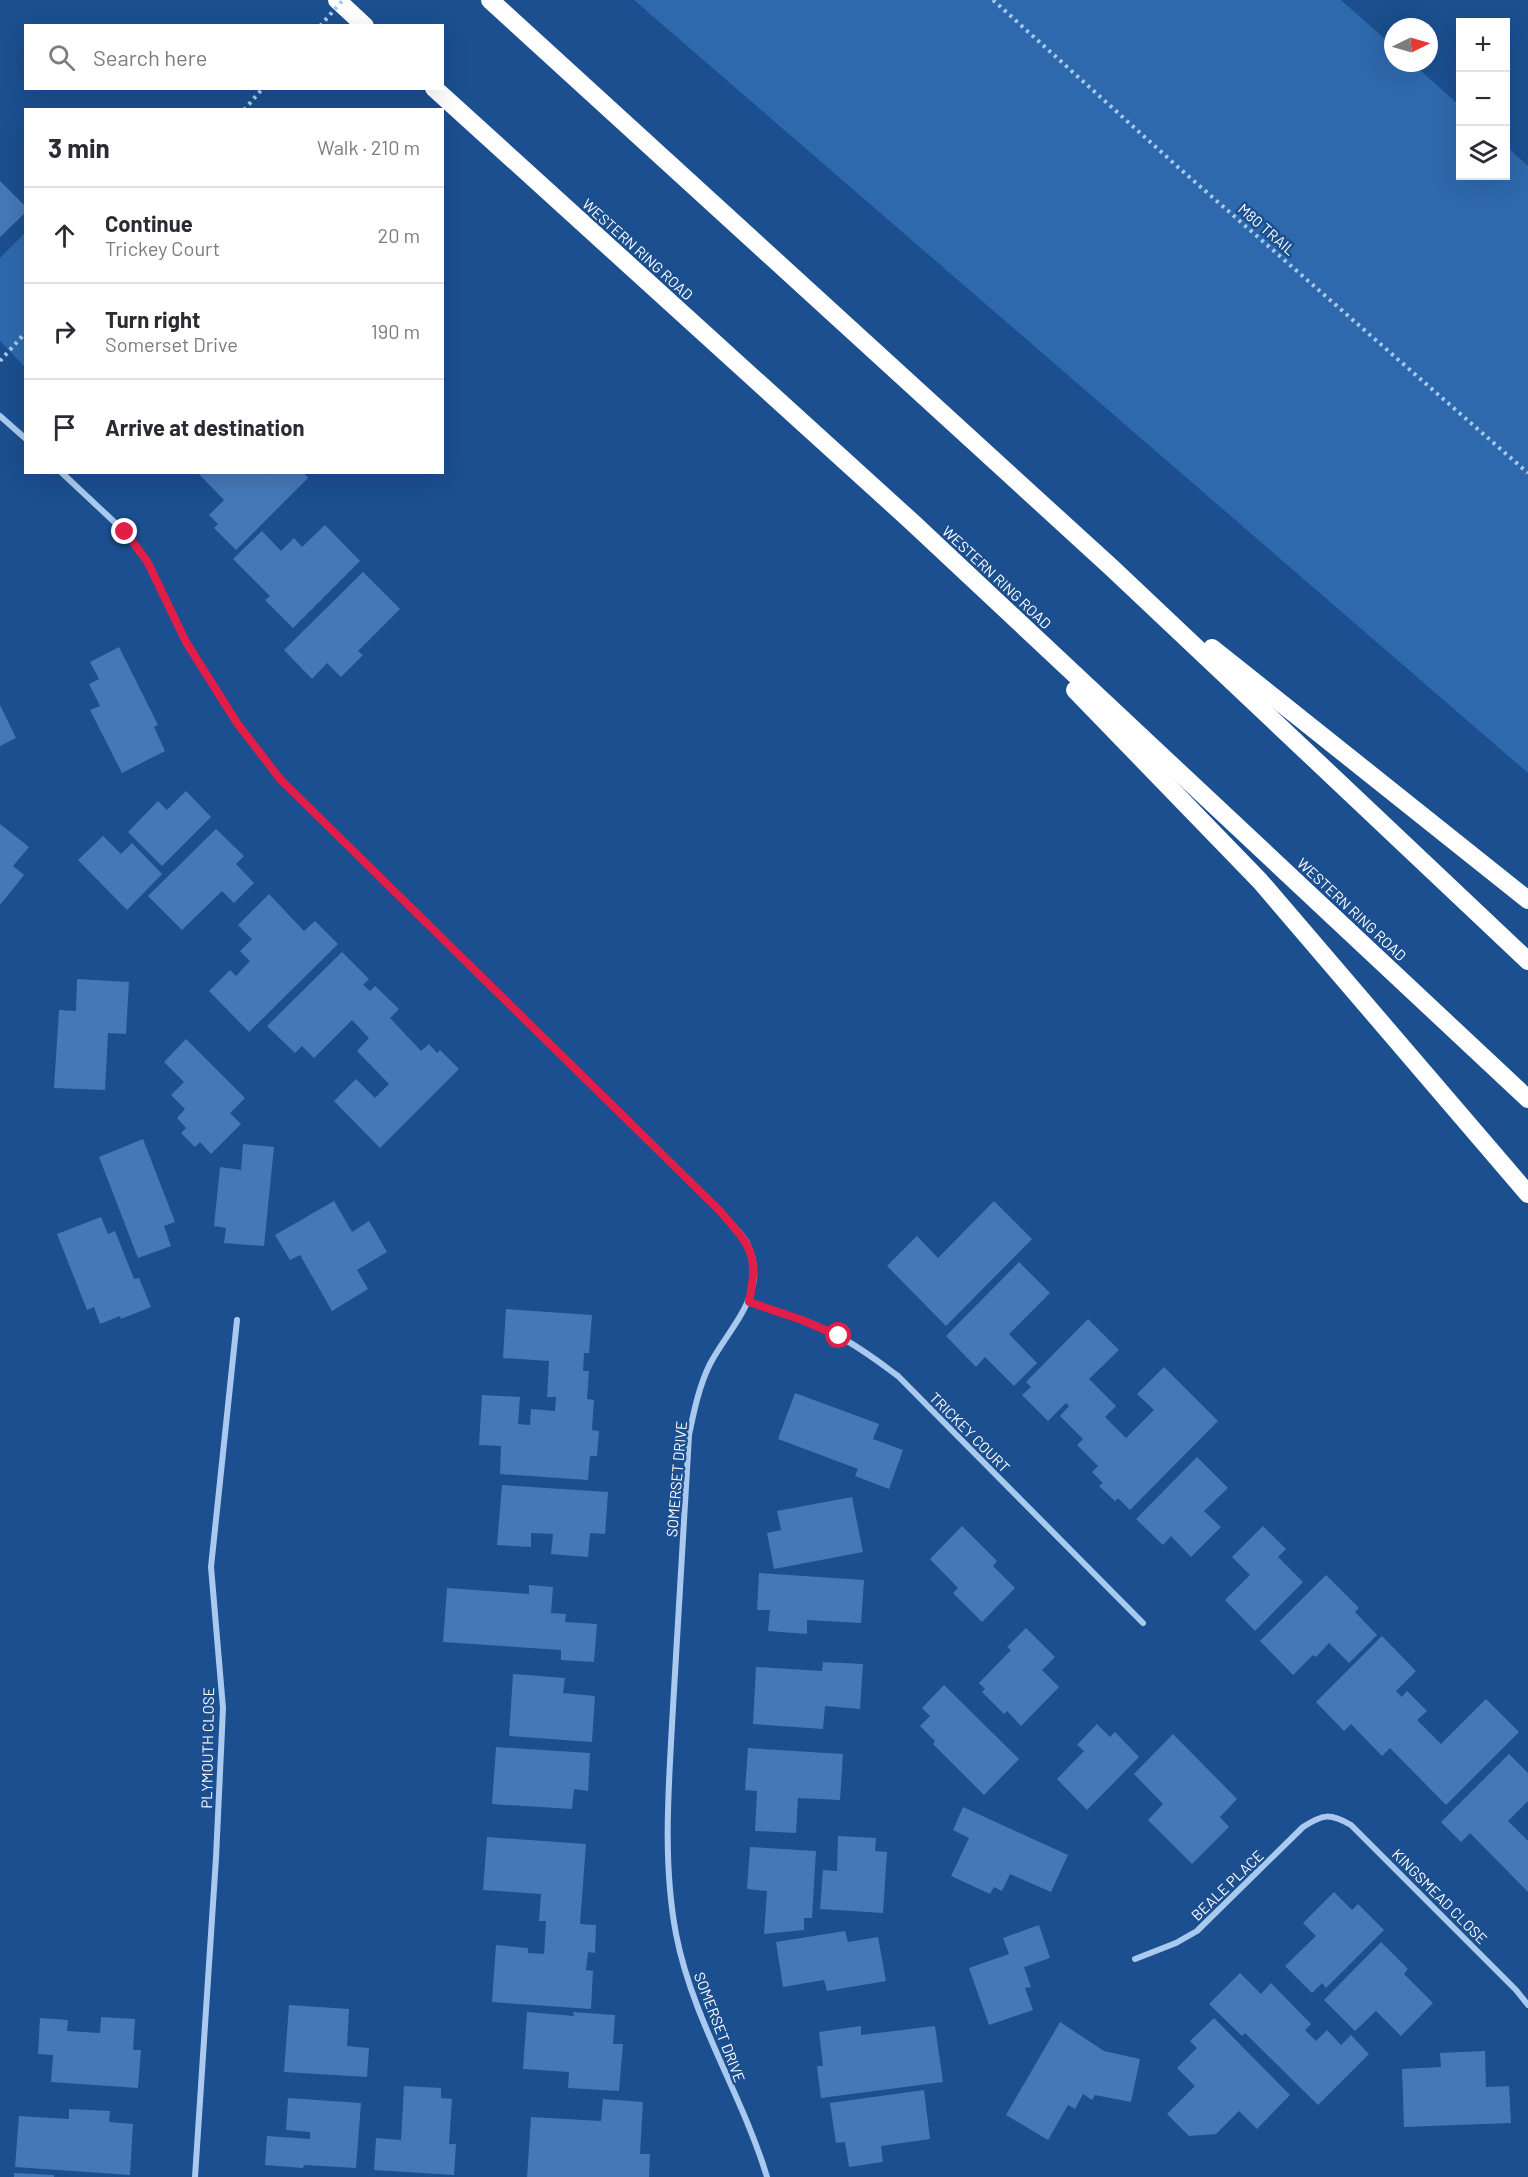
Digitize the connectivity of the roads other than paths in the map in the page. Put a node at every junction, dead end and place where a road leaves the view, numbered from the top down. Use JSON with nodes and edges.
{"nodes":[{"id":1,"x":337,"y":0,"type":"edge"},
{"id":2,"x":490,"y":0,"type":"edge"},
{"id":3,"x":363,"y":24,"type":"edge"},
{"id":4,"x":436,"y":90,"type":"edge"},
{"id":5,"x":0,"y":416,"type":"edge"},
{"id":6,"x":24,"y":437,"type":"edge"},
{"id":7,"x":63,"y":474,"type":"edge"},
{"id":8,"x":911,"y":521,"type":"junction"},
{"id":9,"x":1112,"y":568,"type":"junction"},
{"id":10,"x":1528,"y":900,"type":"edge"},
{"id":11,"x":1528,"y":961,"type":"edge"},
{"id":12,"x":1528,"y":1099,"type":"edge"},
{"id":13,"x":1528,"y":1194,"type":"edge"},
{"id":14,"x":749,"y":1302,"type":"junction"},
{"id":15,"x":237,"y":1320,"type":"dead end"},
{"id":16,"x":1143,"y":1623,"type":"dead end"},
{"id":17,"x":1327,"y":1816,"type":"joint"},
{"id":18,"x":1135,"y":1959,"type":"dead end"},
{"id":19,"x":1528,"y":2005,"type":"edge"},
{"id":20,"x":195,"y":2177,"type":"edge"},
{"id":21,"x":767,"y":2177,"type":"edge"}],
"edges":[{"from":1,"to":3,"type":"highway"},
{"from":2,"to":9,"type":"highway"},
{"from":4,"to":8,"type":"highway","name":"WESTERN RING ROAD"},
{"from":5,"to":6,"type":"street"},
{"from":7,"to":14,"type":"street","name":"SOMERSET DRIVE"},
{"from":8,"to":12,"type":"highway","name":"WESTERN RING ROAD"},
{"from":8,"to":13,"type":"highway"},
{"from":9,"to":10,"type":"highway"},
{"from":9,"to":11,"type":"highway"},
{"from":14,"to":16,"type":"street","name":"TRICKEY COURT"},
{"from":14,"to":21,"type":"street","name":"SOMERSET DRIVE"},
{"from":15,"to":20,"type":"street","name":"PLYMOUTH CLOSE"},
{"from":17,"to":18,"type":"street","name":"BEALE PLACE"},
{"from":17,"to":19,"type":"street","name":"KINGSMEAD CLOSE"}]}
